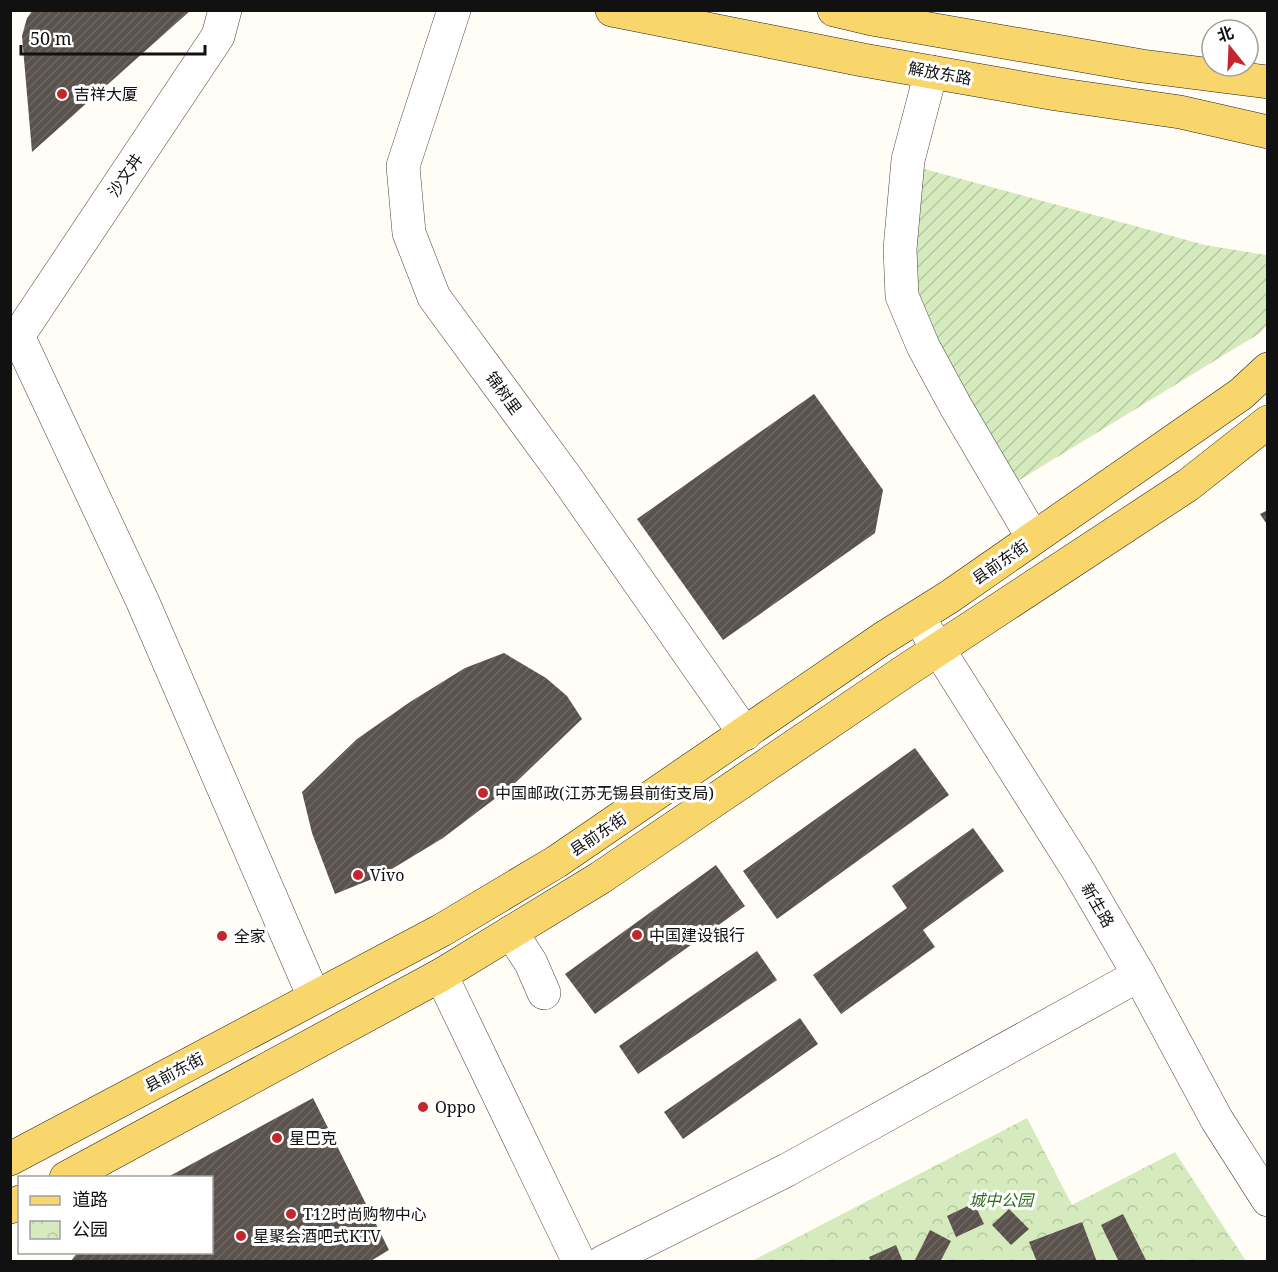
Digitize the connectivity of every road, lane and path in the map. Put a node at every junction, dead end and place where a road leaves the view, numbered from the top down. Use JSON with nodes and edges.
{"nodes":[{"id":1,"x":225,"y":10,"type":"edge"},
{"id":2,"x":454,"y":10,"type":"edge"},
{"id":3,"x":612,"y":10,"type":"edge"},
{"id":4,"x":834,"y":10,"type":"edge"},
{"id":5,"x":923,"y":18,"type":"edge"},
{"id":6,"x":931,"y":72,"type":"junction"},
{"id":7,"x":1268,"y":82,"type":"edge"},
{"id":8,"x":1268,"y":132,"type":"edge"},
{"id":9,"x":1268,"y":369,"type":"edge"},
{"id":10,"x":1268,"y":422,"type":"edge"},
{"id":11,"x":1033,"y":538,"type":"junction"},
{"id":12,"x":918,"y":617,"type":"junction"},
{"id":13,"x":938,"y":649,"type":"junction"},
{"id":14,"x":745,"y":735,"type":"junction"},
{"id":15,"x":511,"y":932,"type":"junction"},
{"id":16,"x":441,"y":975,"type":"junction"},
{"id":17,"x":1139,"y":975,"type":"junction"},
{"id":18,"x":544,"y":993,"type":"dead end"},
{"id":19,"x":314,"y":997,"type":"junction"},
{"id":20,"x":10,"y":1159,"type":"edge"},
{"id":21,"x":70,"y":1176,"type":"edge"},
{"id":22,"x":1268,"y":1200,"type":"edge"},
{"id":23,"x":613,"y":1260,"type":"edge"},
{"id":24,"x":579,"y":1262,"type":"edge"}],
"edges":[{"from":1,"to":19,"type":"street","name":"沙文丼"},
{"from":2,"to":14,"type":"street","name":"锦树里"},
{"from":3,"to":6,"type":"main road","name":"解放东路"},
{"from":4,"to":5,"type":"main road"},
{"from":5,"to":7,"type":"main road"},
{"from":6,"to":8,"type":"main road","name":"解放东路"},
{"from":6,"to":11,"type":"street"},
{"from":9,"to":11,"type":"main road","name":"县前东街"},
{"from":10,"to":13,"type":"main road"},
{"from":11,"to":12,"type":"main road","name":"县前东街"},
{"from":12,"to":13,"type":"street","name":"新生路"},
{"from":12,"to":14,"type":"main road","name":"县前东街"},
{"from":13,"to":15,"type":"main road"},
{"from":13,"to":17,"type":"street","name":"新生路"},
{"from":14,"to":19,"type":"main road","name":"县前东街"},
{"from":15,"to":16,"type":"main road"},
{"from":15,"to":18,"type":"street"},
{"from":16,"to":21,"type":"main road"},
{"from":16,"to":24,"type":"street"},
{"from":17,"to":22,"type":"street","name":"新生路"},
{"from":17,"to":23,"type":"street"},
{"from":19,"to":20,"type":"main road","name":"县前东街"}]}
